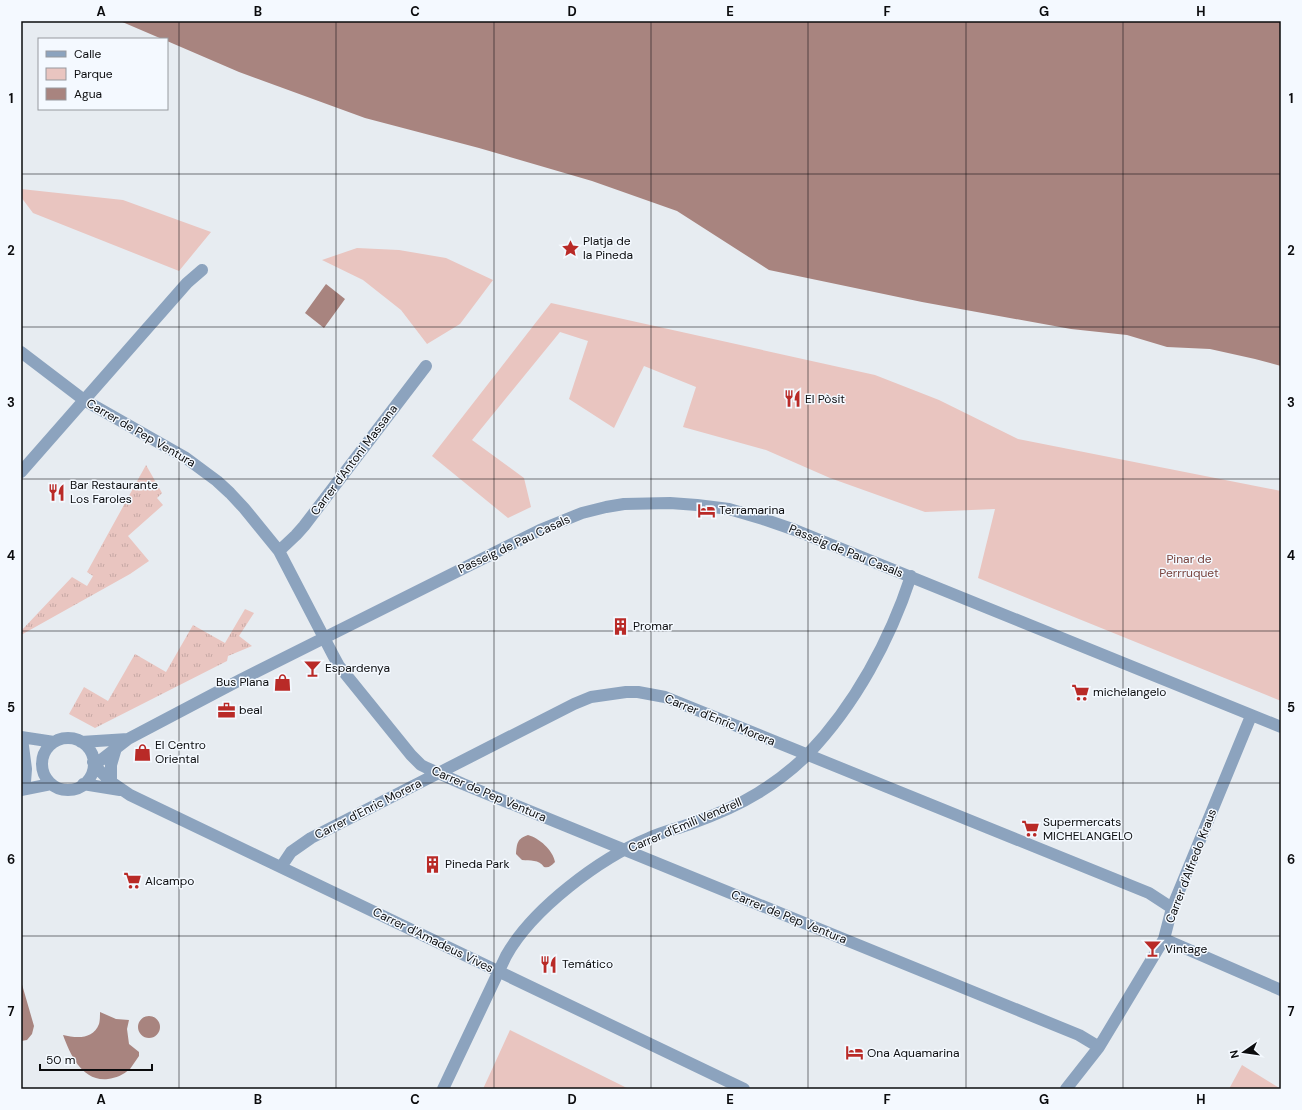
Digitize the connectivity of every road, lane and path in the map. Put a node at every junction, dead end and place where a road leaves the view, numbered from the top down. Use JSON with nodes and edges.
{"nodes":[{"id":1,"x":202,"y":270,"type":"dead end"},
{"id":2,"x":21,"y":352,"type":"edge"},
{"id":3,"x":426,"y":366,"type":"dead end"},
{"id":4,"x":84,"y":400,"type":"junction"},
{"id":5,"x":21,"y":472,"type":"edge"},
{"id":6,"x":279,"y":551,"type":"junction"},
{"id":7,"x":911,"y":576,"type":"junction"},
{"id":8,"x":323,"y":637,"type":"junction"},
{"id":9,"x":1252,"y":716,"type":"junction"},
{"id":10,"x":1281,"y":727,"type":"edge"},
{"id":11,"x":128,"y":739,"type":"junction"},
{"id":12,"x":22,"y":742,"type":"edge"},
{"id":13,"x":54,"y":742,"type":"junction"},
{"id":14,"x":81,"y":742,"type":"junction"},
{"id":15,"x":116,"y":748,"type":"junction"},
{"id":16,"x":808,"y":754,"type":"junction"},
{"id":17,"x":43,"y":757,"type":"junction"},
{"id":18,"x":94,"y":764,"type":"junction"},
{"id":19,"x":437,"y":773,"type":"junction"},
{"id":20,"x":111,"y":782,"type":"junction"},
{"id":21,"x":52,"y":784,"type":"junction"},
{"id":22,"x":83,"y":784,"type":"junction"},
{"id":23,"x":22,"y":786,"type":"edge"},
{"id":24,"x":122,"y":790,"type":"junction"},
{"id":25,"x":625,"y":850,"type":"junction"},
{"id":26,"x":281,"y":867,"type":"junction"},
{"id":27,"x":1172,"y":908,"type":"junction"},
{"id":28,"x":1164,"y":939,"type":"junction"},
{"id":29,"x":499,"y":972,"type":"junction"},
{"id":30,"x":1281,"y":990,"type":"edge"},
{"id":31,"x":1099,"y":1047,"type":"junction"},
{"id":32,"x":443,"y":1089,"type":"edge"},
{"id":33,"x":744,"y":1089,"type":"edge"},
{"id":34,"x":1066,"y":1089,"type":"edge"}],
"edges":[{"from":1,"to":4,"type":"street"},
{"from":2,"to":4,"type":"street","name":"Carrer de Pep Ventura"},
{"from":3,"to":6,"type":"street","name":"Carrer d'Antoni Massana"},
{"from":4,"to":5,"type":"street"},
{"from":4,"to":6,"type":"street","name":"Carrer de Pep Ventura"},
{"from":6,"to":8,"type":"street","name":"Carrer de Pep Ventura"},
{"from":7,"to":8,"type":"street","name":"Passeig de Pau Casals"},
{"from":7,"to":9,"type":"street","name":"Passeig de Pau Casals"},
{"from":7,"to":16,"type":"street","name":"Carrer d'Emili Vendrell"},
{"from":8,"to":11,"type":"street","name":"Passeig de Pau Casals"},
{"from":8,"to":19,"type":"street","name":"Carrer de Pep Ventura"},
{"from":9,"to":10,"type":"street","name":"Passeig de Pau Casals"},
{"from":9,"to":27,"type":"street","name":"Carrer d'Alfredo Kraus"},
{"from":11,"to":14,"type":"street","name":"Passeig de Pau Casals"},
{"from":11,"to":15,"type":"street","name":"Passeig de Pau Casals"},
{"from":12,"to":13,"type":"street"},
{"from":12,"to":17,"type":"street"},
{"from":12,"to":23,"type":"street"},
{"from":13,"to":14,"type":"street"},
{"from":13,"to":17,"type":"street"},
{"from":14,"to":18,"type":"street"},
{"from":15,"to":18,"type":"street","name":"Passeig de Pau Casals"},
{"from":15,"to":20,"type":"street"},
{"from":16,"to":19,"type":"street","name":"Carrer d'Enric Morera"},
{"from":16,"to":25,"type":"street","name":"Carrer d'Emili Vendrell"},
{"from":16,"to":27,"type":"street","name":"Carrer d'Enric Morera"},
{"from":17,"to":21,"type":"street"},
{"from":17,"to":23,"type":"street"},
{"from":18,"to":20,"type":"street","name":"Carrer d'Amadeus Vives"},
{"from":18,"to":22,"type":"street"},
{"from":19,"to":25,"type":"street","name":"Carrer de Pep Ventura"},
{"from":19,"to":26,"type":"street","name":"Carrer d'Enric Morera"},
{"from":20,"to":24,"type":"street","name":"Carrer d'Amadeus Vives"},
{"from":21,"to":22,"type":"street"},
{"from":21,"to":23,"type":"street"},
{"from":22,"to":24,"type":"street","name":"Carrer d'Amadeus Vives"},
{"from":24,"to":26,"type":"street","name":"Carrer d'Amadeus Vives"},
{"from":25,"to":29,"type":"street","name":"Carrer d'Emili Vendrell"},
{"from":25,"to":31,"type":"street","name":"Carrer de Pep Ventura"},
{"from":26,"to":29,"type":"street","name":"Carrer d'Amadeus Vives"},
{"from":27,"to":28,"type":"street","name":"Carrer d'Alfredo Kraus"},
{"from":28,"to":30,"type":"street"},
{"from":28,"to":31,"type":"street","name":"Carrer d'Alfredo Kraus"},
{"from":29,"to":32,"type":"street","name":"Carrer d'Emili Vendrell"},
{"from":29,"to":33,"type":"street","name":"Carrer d'Amadeus Vives"},
{"from":31,"to":34,"type":"street","name":"Carrer d'Alfredo Kraus"}]}
